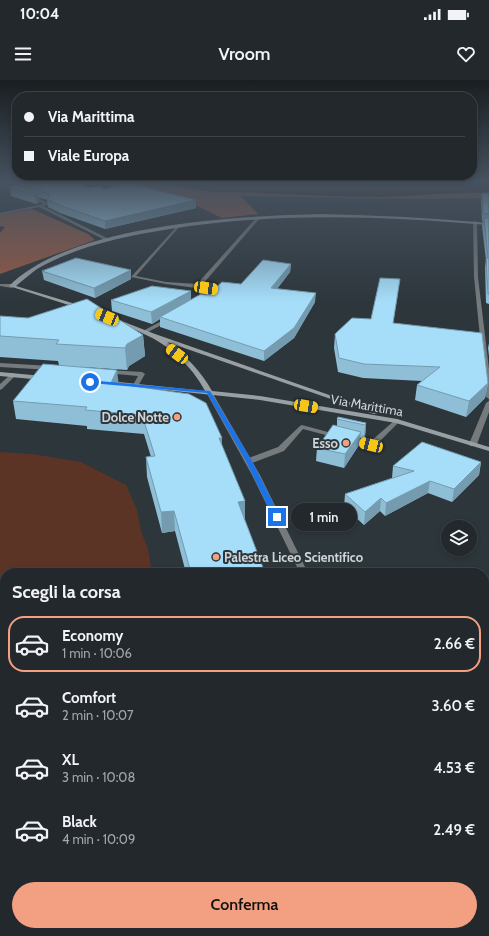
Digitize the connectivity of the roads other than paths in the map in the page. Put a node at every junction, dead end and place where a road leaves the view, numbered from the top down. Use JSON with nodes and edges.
{"nodes":[{"id":1,"x":72,"y":222,"type":"edge"},
{"id":2,"x":204,"y":222,"type":"edge"},
{"id":3,"x":255,"y":222,"type":"edge"},
{"id":4,"x":475,"y":222,"type":"joint"},
{"id":5,"x":489,"y":224,"type":"edge"},
{"id":6,"x":179,"y":225,"type":"junction"},
{"id":7,"x":109,"y":240,"type":"junction"},
{"id":8,"x":0,"y":284,"type":"edge"},
{"id":9,"x":12,"y":286,"type":"junction"},
{"id":10,"x":198,"y":286,"type":"junction"},
{"id":11,"x":203,"y":298,"type":"edge"},
{"id":12,"x":88,"y":309,"type":"edge"},
{"id":13,"x":174,"y":316,"type":"edge"},
{"id":14,"x":109,"y":318,"type":"edge"},
{"id":15,"x":144,"y":332,"type":"junction"},
{"id":16,"x":154,"y":336,"type":"junction"},
{"id":17,"x":1,"y":367,"type":"edge"},
{"id":18,"x":57,"y":369,"type":"edge"},
{"id":19,"x":103,"y":372,"type":"edge"},
{"id":20,"x":0,"y":374,"type":"edge"},
{"id":21,"x":13,"y":375,"type":"junction"},
{"id":22,"x":51,"y":378,"type":"edge"},
{"id":23,"x":105,"y":383,"type":"edge"},
{"id":24,"x":136,"y":385,"type":"junction"},
{"id":25,"x":0,"y":388,"type":"edge"},
{"id":26,"x":209,"y":392,"type":"junction"},
{"id":27,"x":489,"y":397,"type":"edge"},
{"id":28,"x":489,"y":404,"type":"edge"},
{"id":29,"x":398,"y":421,"type":"junction"},
{"id":30,"x":473,"y":444,"type":"junction"},
{"id":31,"x":489,"y":449,"type":"edge"},
{"id":32,"x":249,"y":461,"type":"junction"},
{"id":33,"x":302,"y":568,"type":"edge"}],
"edges":[{"from":1,"to":7,"type":"street"},
{"from":2,"to":6,"type":"main road"},
{"from":3,"to":10,"type":"street"},
{"from":4,"to":5,"type":"main road"},
{"from":4,"to":27,"type":"street"},
{"from":6,"to":7,"type":"main road"},
{"from":6,"to":10,"type":"street"},
{"from":7,"to":9,"type":"main road"},
{"from":8,"to":9,"type":"street"},
{"from":9,"to":12,"type":"main road"},
{"from":10,"to":11,"type":"street"},
{"from":13,"to":15,"type":"street"},
{"from":14,"to":15,"type":"main road"},
{"from":15,"to":16,"type":"main road"},
{"from":16,"to":26,"type":"main road"},
{"from":16,"to":29,"type":"main road"},
{"from":17,"to":18,"type":"street"},
{"from":19,"to":24,"type":"street"},
{"from":20,"to":21,"type":"main road"},
{"from":21,"to":22,"type":"main road"},
{"from":21,"to":25,"type":"street"},
{"from":23,"to":24,"type":"main road","name":"Via Marittima"},
{"from":24,"to":26,"type":"main road","name":"Via Marittima"},
{"from":26,"to":29,"type":"main road","name":"Via Marittima"},
{"from":26,"to":32,"type":"street"},
{"from":28,"to":30,"type":"street"},
{"from":29,"to":30,"type":"main road","name":"Via Marittima"},
{"from":29,"to":32,"type":"street"},
{"from":30,"to":31,"type":"main road","name":"Via Marittima"},
{"from":32,"to":33,"type":"street"}]}
